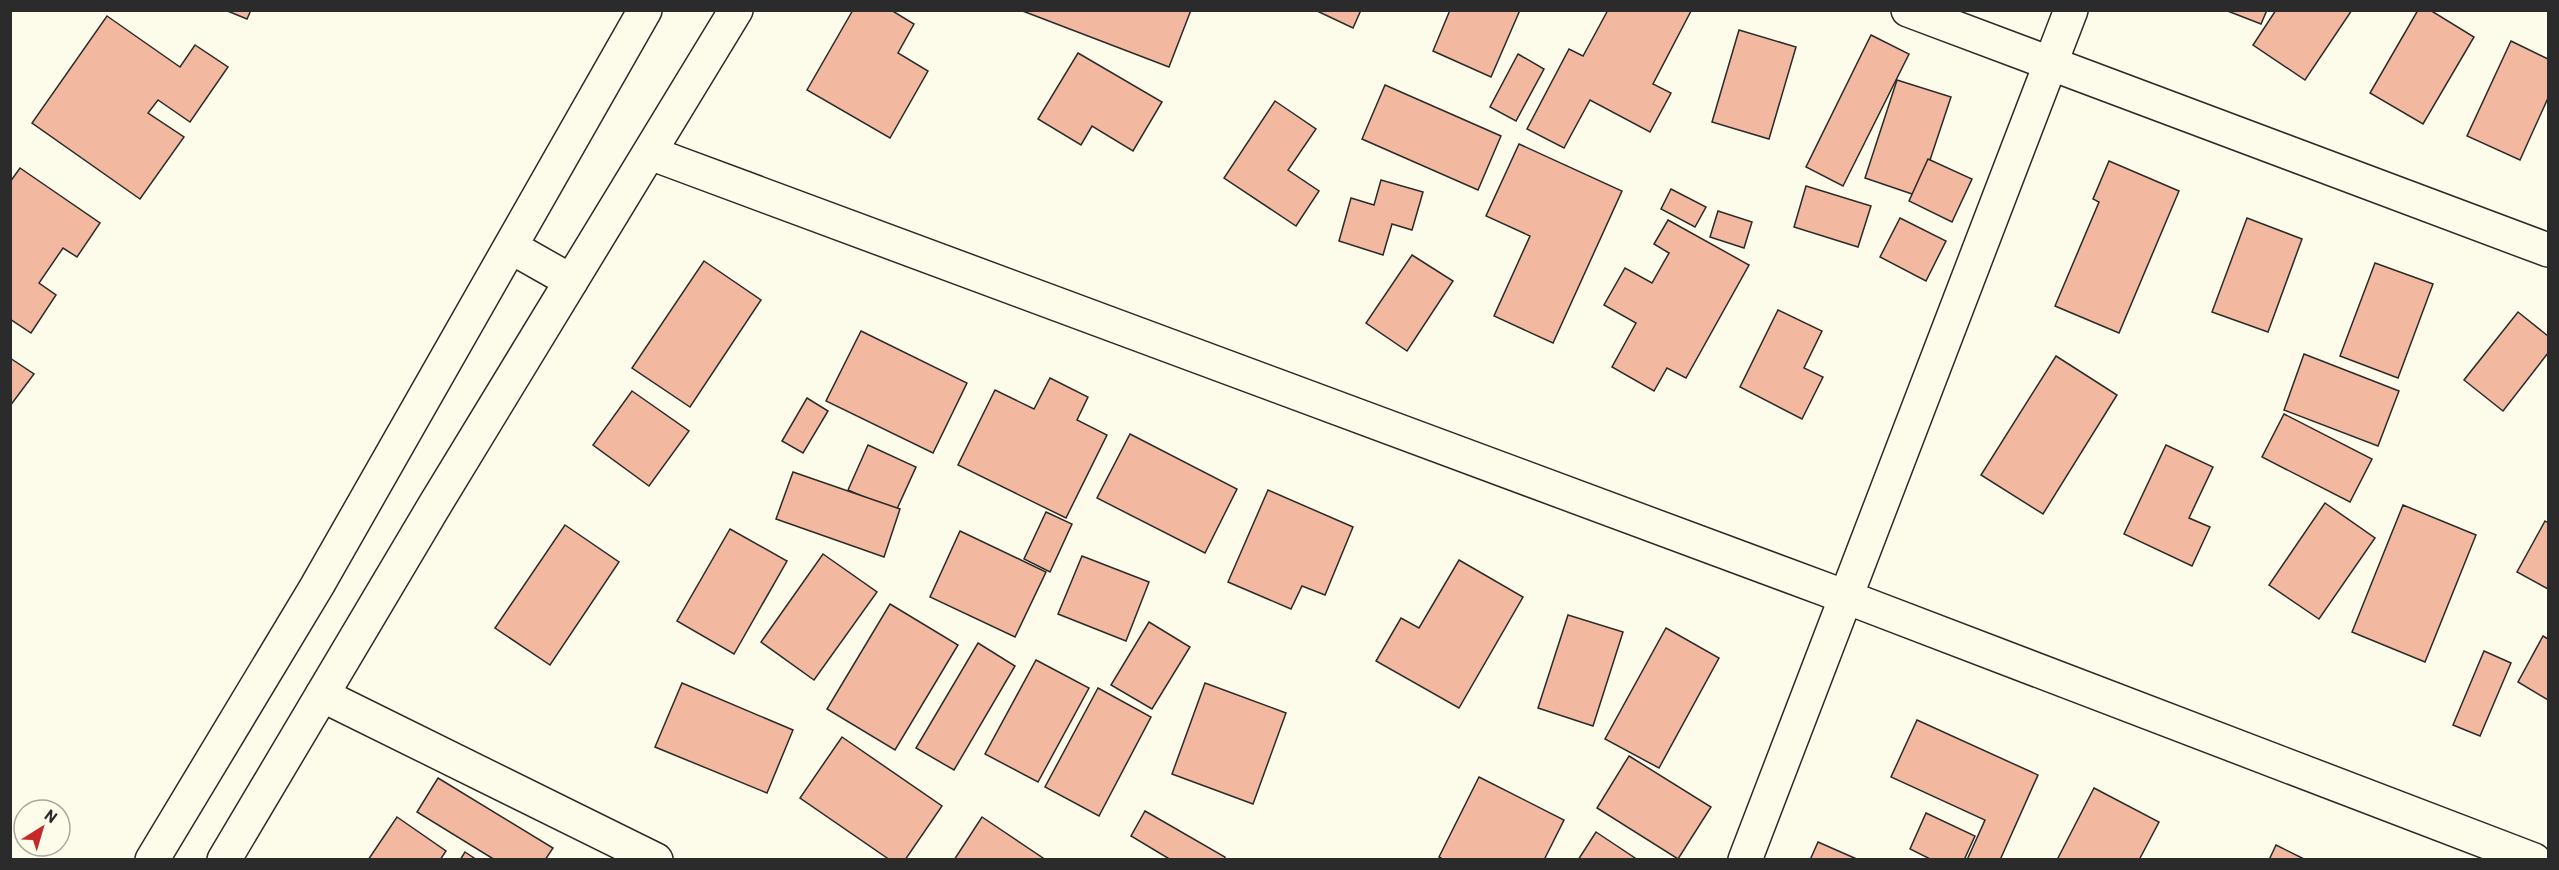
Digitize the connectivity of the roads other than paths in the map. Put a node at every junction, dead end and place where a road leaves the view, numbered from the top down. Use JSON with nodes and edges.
{"nodes":[{"id":1,"x":645,"y":10,"type":"edge"},
{"id":2,"x":736,"y":10,"type":"edge"},
{"id":3,"x":1908,"y":10,"type":"edge"},
{"id":4,"x":2071,"y":10,"type":"edge"},
{"id":5,"x":2051,"y":64,"type":"junction"},
{"id":6,"x":650,"y":153,"type":"junction"},
{"id":7,"x":511,"y":247,"type":"junction"},
{"id":8,"x":2548,"y":250,"type":"edge"},
{"id":9,"x":572,"y":281,"type":"junction"},
{"id":10,"x":1846,"y":597,"type":"junction"},
{"id":11,"x":322,"y":695,"type":"junction"},
{"id":12,"x":152,"y":860,"type":"edge"},
{"id":13,"x":224,"y":860,"type":"edge"},
{"id":14,"x":656,"y":860,"type":"edge"},
{"id":15,"x":1745,"y":860,"type":"edge"},
{"id":16,"x":2534,"y":860,"type":"edge"}],
"edges":[{"from":1,"to":7,"type":"street"},
{"from":2,"to":6,"type":"street"},
{"from":3,"to":5,"type":"street"},
{"from":4,"to":5,"type":"street"},
{"from":5,"to":8,"type":"street"},
{"from":5,"to":10,"type":"street"},
{"from":6,"to":9,"type":"street"},
{"from":6,"to":10,"type":"street"},
{"from":7,"to":9,"type":"street"},
{"from":7,"to":12,"type":"street"},
{"from":9,"to":11,"type":"street"},
{"from":10,"to":15,"type":"street"},
{"from":10,"to":16,"type":"street"},
{"from":11,"to":13,"type":"street"},
{"from":11,"to":14,"type":"street"}]}
